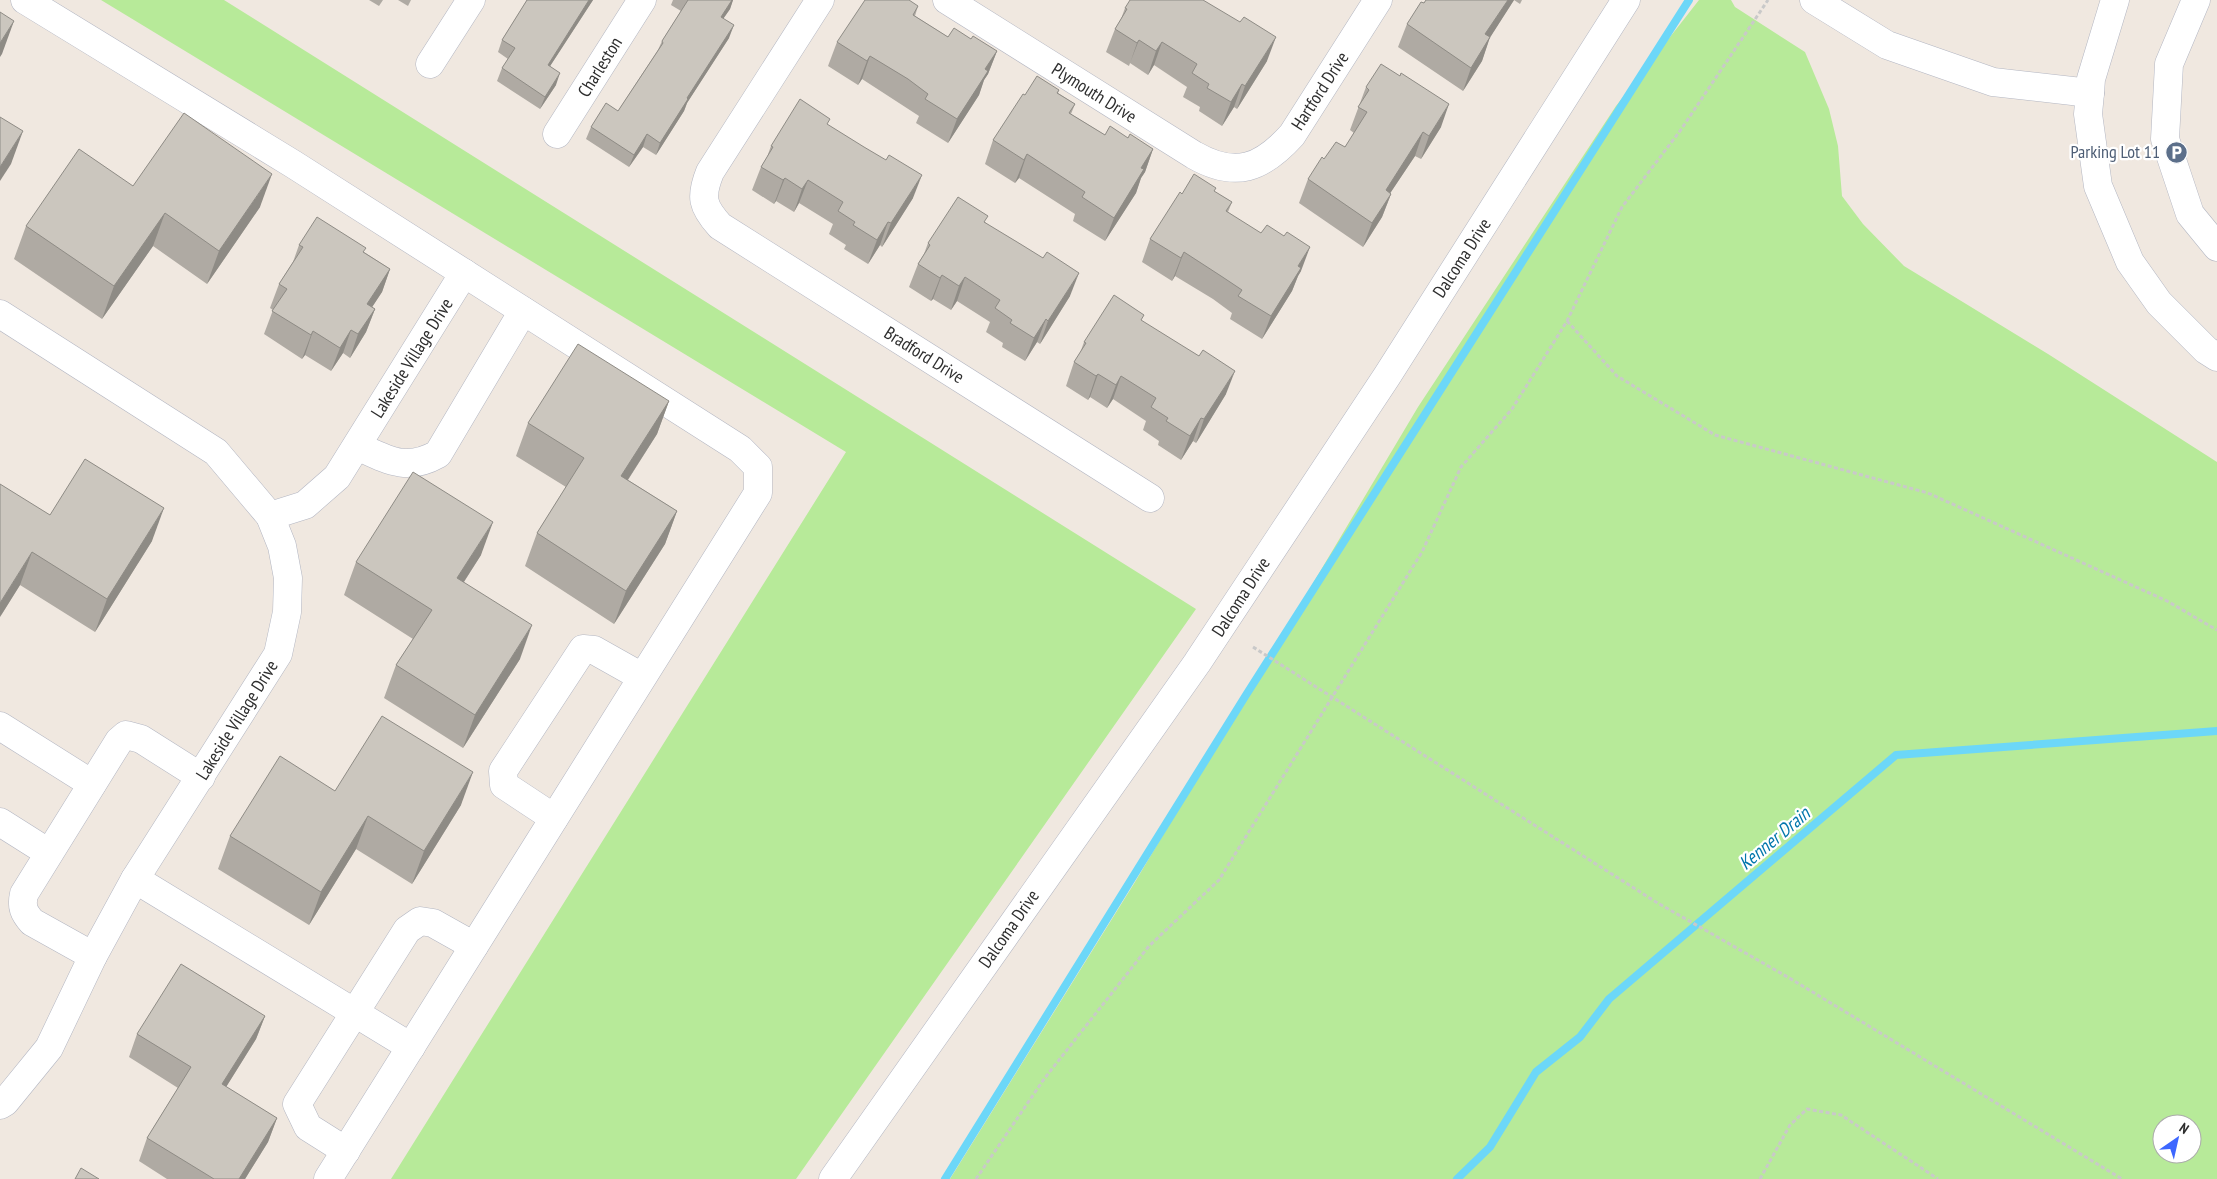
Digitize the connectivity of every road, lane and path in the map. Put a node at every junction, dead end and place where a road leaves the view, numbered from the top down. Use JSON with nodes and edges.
{"nodes":[{"id":1,"x":25,"y":0,"type":"edge"},
{"id":2,"x":471,"y":0,"type":"edge"},
{"id":3,"x":642,"y":0,"type":"edge"},
{"id":4,"x":820,"y":0,"type":"edge"},
{"id":5,"x":947,"y":0,"type":"edge"},
{"id":6,"x":1378,"y":0,"type":"edge"},
{"id":7,"x":1626,"y":0,"type":"edge"},
{"id":8,"x":1768,"y":0,"type":"edge"},
{"id":9,"x":1814,"y":0,"type":"edge"},
{"id":10,"x":2115,"y":0,"type":"edge"},
{"id":11,"x":2196,"y":0,"type":"edge"},
{"id":12,"x":430,"y":64,"type":"dead end"},
{"id":13,"x":2090,"y":93,"type":"junction"},
{"id":14,"x":557,"y":134,"type":"dead end"},
{"id":15,"x":1248,"y":166,"type":"joint"},
{"id":16,"x":2217,"y":247,"type":"edge"},
{"id":17,"x":464,"y":273,"type":"junction"},
{"id":18,"x":524,"y":311,"type":"junction"},
{"id":19,"x":0,"y":314,"type":"edge"},
{"id":20,"x":1567,"y":320,"type":"junction"},
{"id":21,"x":2217,"y":357,"type":"edge"},
{"id":22,"x":358,"y":446,"type":"junction"},
{"id":23,"x":1150,"y":498,"type":"dead end"},
{"id":24,"x":270,"y":516,"type":"junction"},
{"id":25,"x":2217,"y":630,"type":"edge"},
{"id":26,"x":1253,"y":647,"type":"dead end"},
{"id":27,"x":642,"y":677,"type":"junction"},
{"id":28,"x":1332,"y":697,"type":"junction"},
{"id":29,"x":0,"y":726,"type":"edge"},
{"id":30,"x":201,"y":777,"type":"junction"},
{"id":31,"x":92,"y":784,"type":"junction"},
{"id":32,"x":554,"y":818,"type":"junction"},
{"id":33,"x":0,"y":822,"type":"edge"},
{"id":34,"x":49,"y":853,"type":"junction"},
{"id":35,"x":135,"y":879,"type":"junction"},
{"id":36,"x":11,"y":899,"type":"edge"},
{"id":37,"x":474,"y":946,"type":"junction"},
{"id":38,"x":93,"y":956,"type":"junction"},
{"id":39,"x":353,"y":1012,"type":"junction"},
{"id":40,"x":411,"y":1047,"type":"junction"},
{"id":41,"x":0,"y":1105,"type":"edge"},
{"id":42,"x":346,"y":1151,"type":"junction"},
{"id":43,"x":328,"y":1179,"type":"edge"},
{"id":44,"x":833,"y":1179,"type":"edge"},
{"id":45,"x":976,"y":1179,"type":"edge"},
{"id":46,"x":1760,"y":1179,"type":"edge"},
{"id":47,"x":1938,"y":1179,"type":"edge"},
{"id":48,"x":2122,"y":1179,"type":"edge"}],
"edges":[{"from":1,"to":17,"type":"street"},
{"from":2,"to":12,"type":"street"},
{"from":3,"to":14,"type":"street","name":"Charleston"},
{"from":4,"to":23,"type":"street","name":"Bradford Drive"},
{"from":5,"to":15,"type":"street","name":"Plymouth Drive"},
{"from":6,"to":15,"type":"street","name":"Hartford Drive"},
{"from":7,"to":44,"type":"street","name":"Dalcoma Drive"},
{"from":8,"to":20,"type":"path"},
{"from":9,"to":13,"type":"street"},
{"from":10,"to":13,"type":"street"},
{"from":11,"to":16,"type":"street"},
{"from":13,"to":21,"type":"street"},
{"from":17,"to":18,"type":"street"},
{"from":17,"to":22,"type":"street","name":"Lakeside Village Drive"},
{"from":18,"to":22,"type":"street"},
{"from":18,"to":27,"type":"street"},
{"from":19,"to":24,"type":"street","name":"Lakeside Village Drive"},
{"from":20,"to":25,"type":"path"},
{"from":20,"to":28,"type":"path"},
{"from":22,"to":24,"type":"street","name":"Lakeside Village Drive"},
{"from":24,"to":30,"type":"street","name":"Lakeside Village Drive"},
{"from":26,"to":28,"type":"path"},
{"from":27,"to":32,"type":"street"},
{"from":27,"to":32,"type":"street"},
{"from":28,"to":45,"type":"path"},
{"from":28,"to":48,"type":"path"},
{"from":29,"to":31,"type":"street"},
{"from":30,"to":31,"type":"street"},
{"from":30,"to":35,"type":"street","name":"Lakeside Village Drive"},
{"from":31,"to":34,"type":"street"},
{"from":32,"to":37,"type":"street"},
{"from":33,"to":34,"type":"street"},
{"from":34,"to":36,"type":"street"},
{"from":35,"to":38,"type":"street","name":"Lakeside Village Drive"},
{"from":35,"to":39,"type":"street"},
{"from":36,"to":38,"type":"street"},
{"from":37,"to":39,"type":"street"},
{"from":37,"to":40,"type":"street"},
{"from":38,"to":41,"type":"street","name":"Lakeside Village Drive"},
{"from":39,"to":40,"type":"street"},
{"from":39,"to":42,"type":"street"},
{"from":40,"to":42,"type":"street"},
{"from":42,"to":43,"type":"street"},
{"from":46,"to":47,"type":"path"}]}
